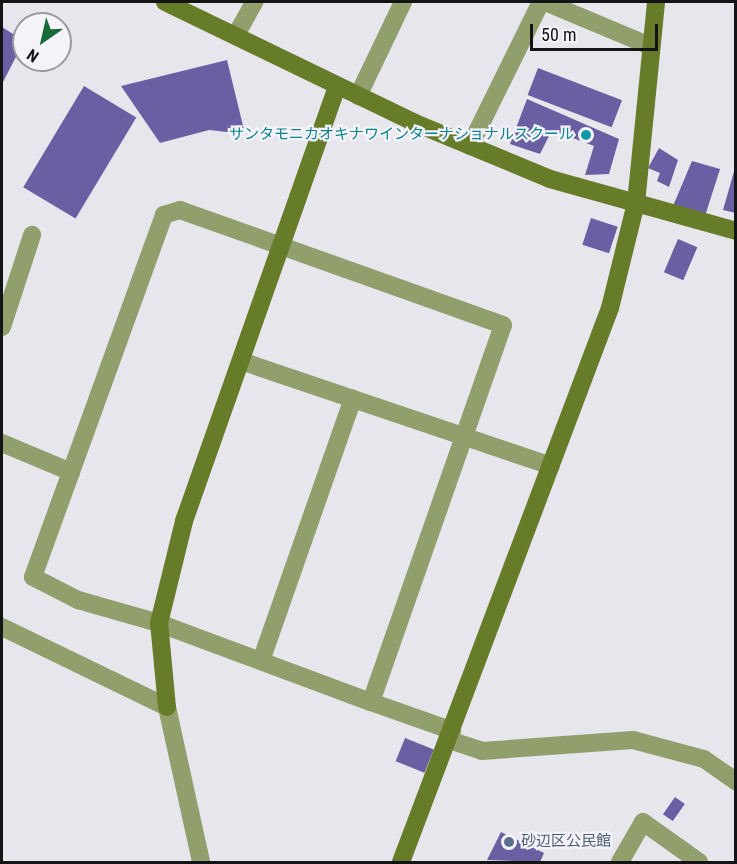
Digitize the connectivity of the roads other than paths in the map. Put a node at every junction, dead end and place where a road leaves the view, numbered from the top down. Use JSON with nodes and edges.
{"nodes":[{"id":1,"x":165,"y":2,"type":"edge"},
{"id":2,"x":254,"y":2,"type":"edge"},
{"id":3,"x":403,"y":2,"type":"edge"},
{"id":4,"x":543,"y":2,"type":"edge"},
{"id":5,"x":656,"y":2,"type":"edge"},
{"id":6,"x":236,"y":35,"type":"junction"},
{"id":7,"x":650,"y":46,"type":"junction"},
{"id":8,"x":337,"y":87,"type":"junction"},
{"id":9,"x":358,"y":96,"type":"junction"},
{"id":10,"x":470,"y":146,"type":"junction"},
{"id":11,"x":636,"y":203,"type":"junction"},
{"id":12,"x":735,"y":231,"type":"edge"},
{"id":13,"x":32,"y":235,"type":"dead end"},
{"id":14,"x":281,"y":248,"type":"junction"},
{"id":15,"x":2,"y":327,"type":"edge"},
{"id":16,"x":241,"y":361,"type":"junction"},
{"id":17,"x":353,"y":399,"type":"junction"},
{"id":18,"x":462,"y":436,"type":"junction"},
{"id":19,"x":2,"y":443,"type":"edge"},
{"id":20,"x":551,"y":466,"type":"junction"},
{"id":21,"x":71,"y":472,"type":"junction"},
{"id":22,"x":159,"y":623,"type":"junction"},
{"id":23,"x":2,"y":627,"type":"edge"},
{"id":24,"x":261,"y":661,"type":"junction"},
{"id":25,"x":371,"y":702,"type":"junction"},
{"id":26,"x":167,"y":708,"type":"junction"},
{"id":27,"x":450,"y":736,"type":"junction"},
{"id":28,"x":735,"y":781,"type":"edge"},
{"id":29,"x":201,"y":862,"type":"edge"},
{"id":30,"x":401,"y":862,"type":"edge"},
{"id":31,"x":620,"y":862,"type":"edge"},
{"id":32,"x":699,"y":862,"type":"edge"}],
"edges":[{"from":1,"to":6,"type":"street"},
{"from":2,"to":6,"type":"street"},
{"from":3,"to":9,"type":"street"},
{"from":4,"to":7,"type":"street"},
{"from":4,"to":10,"type":"street"},
{"from":5,"to":7,"type":"street"},
{"from":6,"to":8,"type":"street"},
{"from":7,"to":11,"type":"street"},
{"from":8,"to":9,"type":"street"},
{"from":8,"to":14,"type":"street"},
{"from":9,"to":10,"type":"street"},
{"from":10,"to":11,"type":"street"},
{"from":11,"to":12,"type":"street"},
{"from":11,"to":20,"type":"street"},
{"from":13,"to":15,"type":"street"},
{"from":14,"to":16,"type":"street"},
{"from":14,"to":18,"type":"street"},
{"from":14,"to":21,"type":"street"},
{"from":16,"to":17,"type":"street"},
{"from":16,"to":22,"type":"street"},
{"from":17,"to":18,"type":"street"},
{"from":17,"to":24,"type":"street"},
{"from":18,"to":20,"type":"street"},
{"from":18,"to":25,"type":"street"},
{"from":19,"to":21,"type":"street"},
{"from":20,"to":27,"type":"street"},
{"from":21,"to":22,"type":"street"},
{"from":22,"to":24,"type":"street"},
{"from":22,"to":26,"type":"street"},
{"from":23,"to":26,"type":"street"},
{"from":24,"to":25,"type":"street"},
{"from":25,"to":27,"type":"street"},
{"from":26,"to":29,"type":"street"},
{"from":27,"to":28,"type":"street"},
{"from":27,"to":30,"type":"street"},
{"from":31,"to":32,"type":"street"}]}
